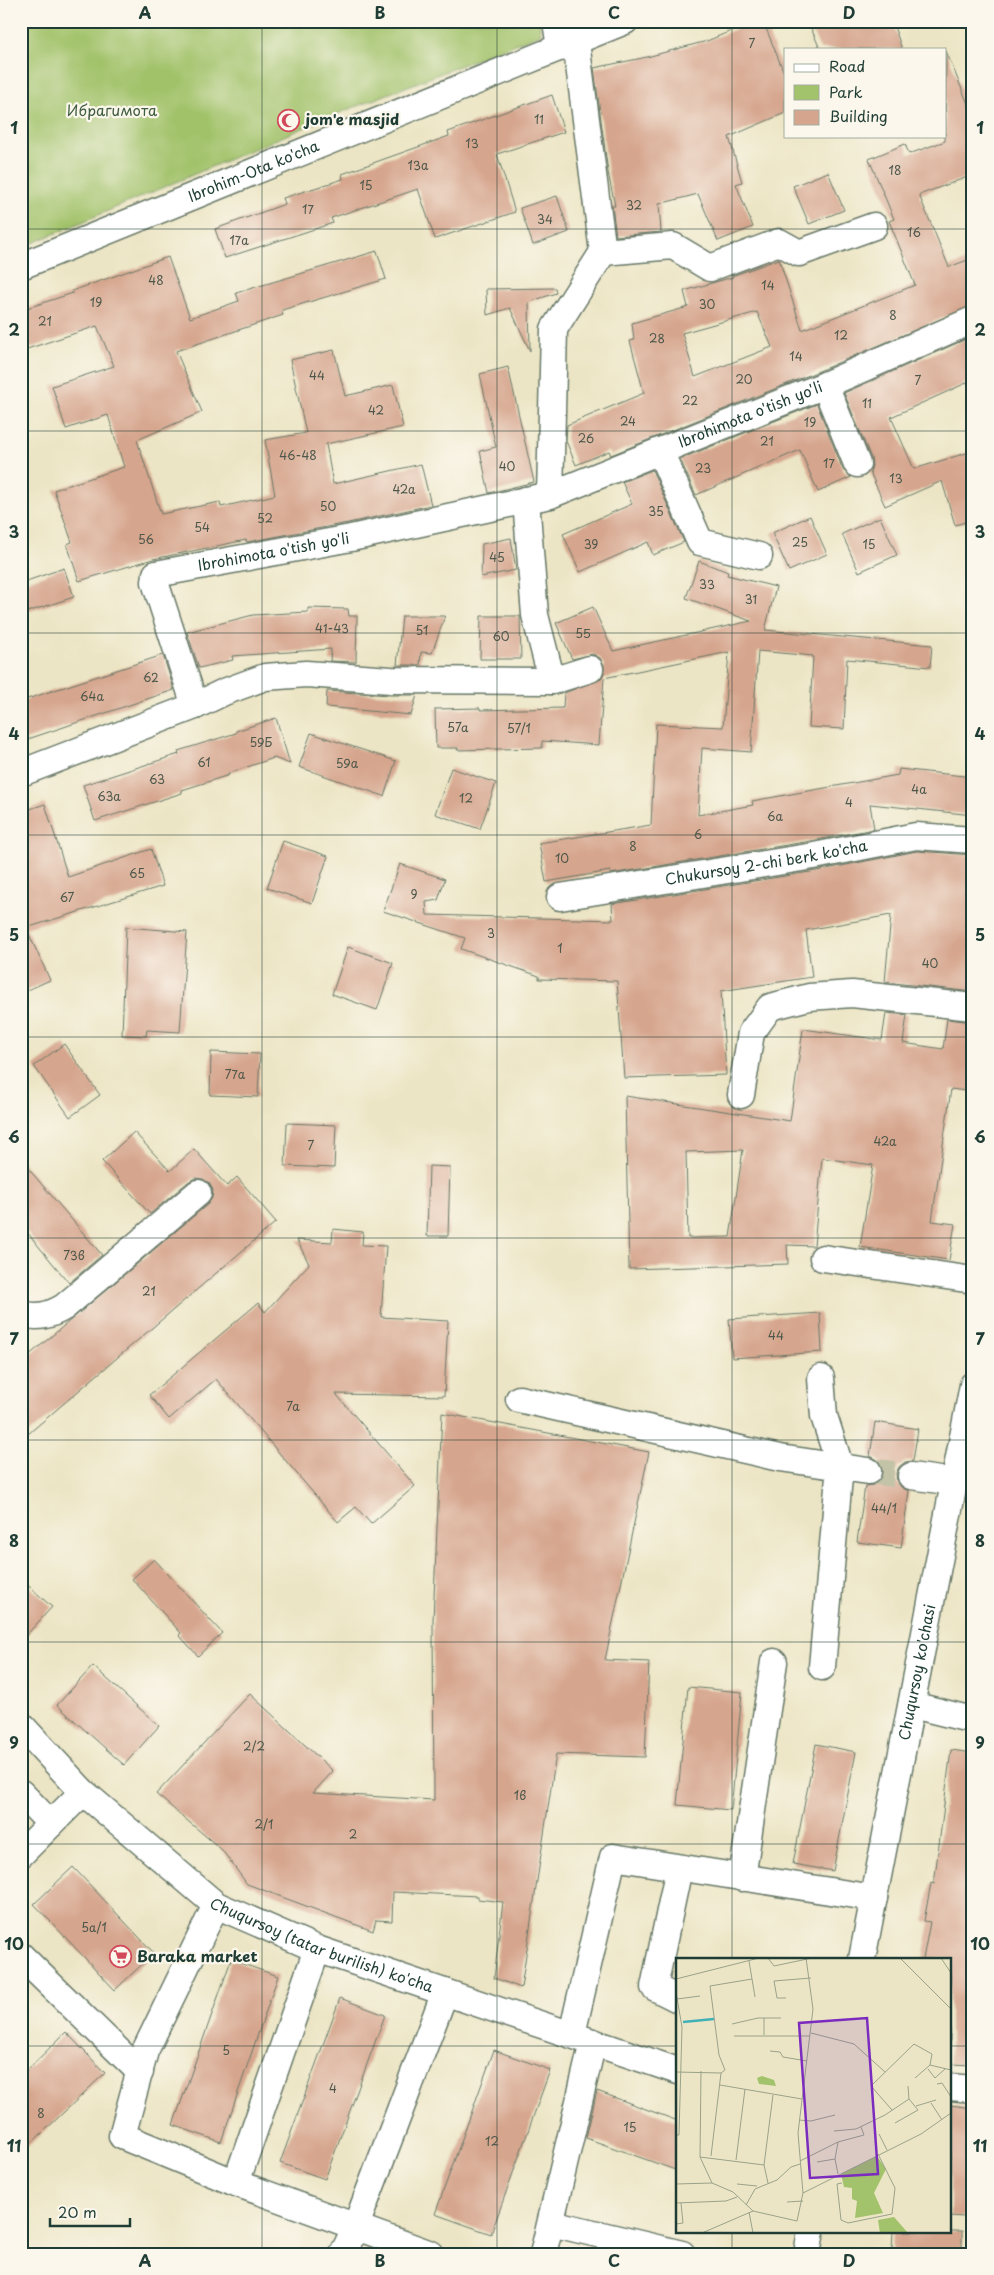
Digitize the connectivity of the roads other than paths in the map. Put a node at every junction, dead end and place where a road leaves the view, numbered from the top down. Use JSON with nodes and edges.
{"nodes":[{"id":1,"x":556,"y":21,"type":"edge"},
{"id":2,"x":625,"y":21,"type":"edge"},
{"id":3,"x":568,"y":45,"type":"junction"},
{"id":4,"x":874,"y":226,"type":"dead end"},
{"id":5,"x":603,"y":252,"type":"junction"},
{"id":6,"x":21,"y":266,"type":"edge"},
{"id":7,"x":973,"y":320,"type":"edge"},
{"id":8,"x":825,"y":385,"type":"junction"},
{"id":9,"x":660,"y":451,"type":"junction"},
{"id":10,"x":857,"y":464,"type":"dead end"},
{"id":11,"x":538,"y":498,"type":"junction"},
{"id":12,"x":758,"y":556,"type":"dead end"},
{"id":13,"x":590,"y":669,"type":"dead end"},
{"id":14,"x":552,"y":681,"type":"junction"},
{"id":15,"x":195,"y":706,"type":"junction"},
{"id":16,"x":21,"y":773,"type":"edge"},
{"id":17,"x":973,"y":840,"type":"edge"},
{"id":18,"x":560,"y":897,"type":"dead end"},
{"id":19,"x":973,"y":1007,"type":"edge"},
{"id":20,"x":741,"y":1095,"type":"dead end"},
{"id":21,"x":198,"y":1192,"type":"dead end"},
{"id":22,"x":823,"y":1258,"type":"dead end"},
{"id":23,"x":973,"y":1280,"type":"edge"},
{"id":24,"x":21,"y":1314,"type":"edge"},
{"id":25,"x":821,"y":1378,"type":"dead end"},
{"id":26,"x":973,"y":1385,"type":"edge"},
{"id":27,"x":519,"y":1399,"type":"dead end"},
{"id":28,"x":840,"y":1466,"type":"junction"},
{"id":29,"x":868,"y":1470,"type":"tunnel mouth"},
{"id":30,"x":911,"y":1476,"type":"tunnel mouth"},
{"id":31,"x":954,"y":1482,"type":"junction"},
{"id":32,"x":774,"y":1662,"type":"dead end"},
{"id":33,"x":822,"y":1667,"type":"dead end"},
{"id":34,"x":912,"y":1705,"type":"junction"},
{"id":35,"x":973,"y":1720,"type":"edge"},
{"id":36,"x":21,"y":1725,"type":"edge"},
{"id":37,"x":83,"y":1792,"type":"junction"},
{"id":38,"x":21,"y":1793,"type":"edge"},
{"id":39,"x":51,"y":1824,"type":"junction"},
{"id":40,"x":21,"y":1854,"type":"edge"},
{"id":41,"x":679,"y":1868,"type":"junction"},
{"id":42,"x":742,"y":1878,"type":"junction"},
{"id":43,"x":874,"y":1898,"type":"junction"},
{"id":44,"x":216,"y":1905,"type":"junction"},
{"id":45,"x":317,"y":1949,"type":"junction"},
{"id":46,"x":21,"y":1956,"type":"edge"},
{"id":47,"x":862,"y":1958,"type":"edge"},
{"id":48,"x":445,"y":1992,"type":"junction"},
{"id":49,"x":676,"y":1998,"type":"edge"},
{"id":50,"x":582,"y":2038,"type":"junction"},
{"id":51,"x":676,"y":2070,"type":"edge"},
{"id":52,"x":140,"y":2072,"type":"junction"},
{"id":53,"x":952,"y":2087,"type":"edge"},
{"id":54,"x":973,"y":2089,"type":"edge"},
{"id":55,"x":236,"y":2183,"type":"junction"},
{"id":56,"x":551,"y":2222,"type":"junction"},
{"id":57,"x":356,"y":2226,"type":"junction"},
{"id":58,"x":811,"y":2232,"type":"edge"},
{"id":59,"x":343,"y":2254,"type":"edge"},
{"id":60,"x":431,"y":2254,"type":"edge"},
{"id":61,"x":543,"y":2254,"type":"edge"},
{"id":62,"x":682,"y":2254,"type":"edge"},
{"id":63,"x":807,"y":2254,"type":"edge"}],
"edges":[{"from":1,"to":3,"type":"street"},
{"from":2,"to":3,"type":"street","name":"Ibrohim-Ota ko'cha"},
{"from":3,"to":5,"type":"street"},
{"from":3,"to":6,"type":"street","name":"Ibrohim-Ota ko'cha"},
{"from":4,"to":5,"type":"street"},
{"from":5,"to":11,"type":"street"},
{"from":7,"to":8,"type":"street","name":"Ibrohimota o'tish yo'li"},
{"from":8,"to":9,"type":"street","name":"Ibrohimota o'tish yo'li"},
{"from":8,"to":10,"type":"street"},
{"from":9,"to":11,"type":"street","name":"Ibrohimota o'tish yo'li"},
{"from":9,"to":12,"type":"street"},
{"from":11,"to":14,"type":"street"},
{"from":11,"to":15,"type":"street","name":"Ibrohimota o'tish yo'li"},
{"from":13,"to":14,"type":"street"},
{"from":14,"to":15,"type":"street"},
{"from":15,"to":16,"type":"street"},
{"from":17,"to":18,"type":"street","name":"Chukursoy 2-chi berk ko'cha"},
{"from":19,"to":20,"type":"street"},
{"from":21,"to":24,"type":"street"},
{"from":22,"to":23,"type":"street"},
{"from":25,"to":28,"type":"street"},
{"from":26,"to":31,"type":"street","name":"Chuqursoy ko'chasi"},
{"from":27,"to":28,"type":"street"},
{"from":28,"to":29,"type":"street"},
{"from":28,"to":33,"type":"street"},
{"from":30,"to":31,"type":"street"},
{"from":31,"to":34,"type":"street","name":"Chuqursoy ko'chasi"},
{"from":32,"to":42,"type":"street"},
{"from":34,"to":35,"type":"street"},
{"from":34,"to":43,"type":"street","name":"Chuqursoy ko'chasi"},
{"from":36,"to":37,"type":"street","name":"Chuqursoy (tatar burilish) ko'cha"},
{"from":37,"to":39,"type":"street"},
{"from":37,"to":44,"type":"street","name":"Chuqursoy (tatar burilish) ko'cha"},
{"from":38,"to":39,"type":"street"},
{"from":39,"to":40,"type":"street"},
{"from":41,"to":42,"type":"street"},
{"from":41,"to":49,"type":"street"},
{"from":41,"to":50,"type":"street"},
{"from":42,"to":43,"type":"street"},
{"from":43,"to":47,"type":"street","name":"Chuqursoy ko'chasi"},
{"from":44,"to":45,"type":"street","name":"Chuqursoy (tatar burilish) ko'cha"},
{"from":44,"to":52,"type":"street"},
{"from":45,"to":48,"type":"street","name":"Chuqursoy (tatar burilish) ko'cha"},
{"from":45,"to":55,"type":"street"},
{"from":46,"to":52,"type":"street"},
{"from":48,"to":50,"type":"street","name":"Chuqursoy (tatar burilish) ko'cha"},
{"from":48,"to":57,"type":"street"},
{"from":50,"to":51,"type":"street","name":"Chuqursoy (tatar burilish) ko'cha"},
{"from":50,"to":56,"type":"street"},
{"from":52,"to":55,"type":"street"},
{"from":53,"to":54,"type":"street"},
{"from":55,"to":57,"type":"street"},
{"from":56,"to":61,"type":"street"},
{"from":56,"to":62,"type":"street"},
{"from":57,"to":59,"type":"street"},
{"from":57,"to":60,"type":"street"},
{"from":58,"to":63,"type":"street"}]}
